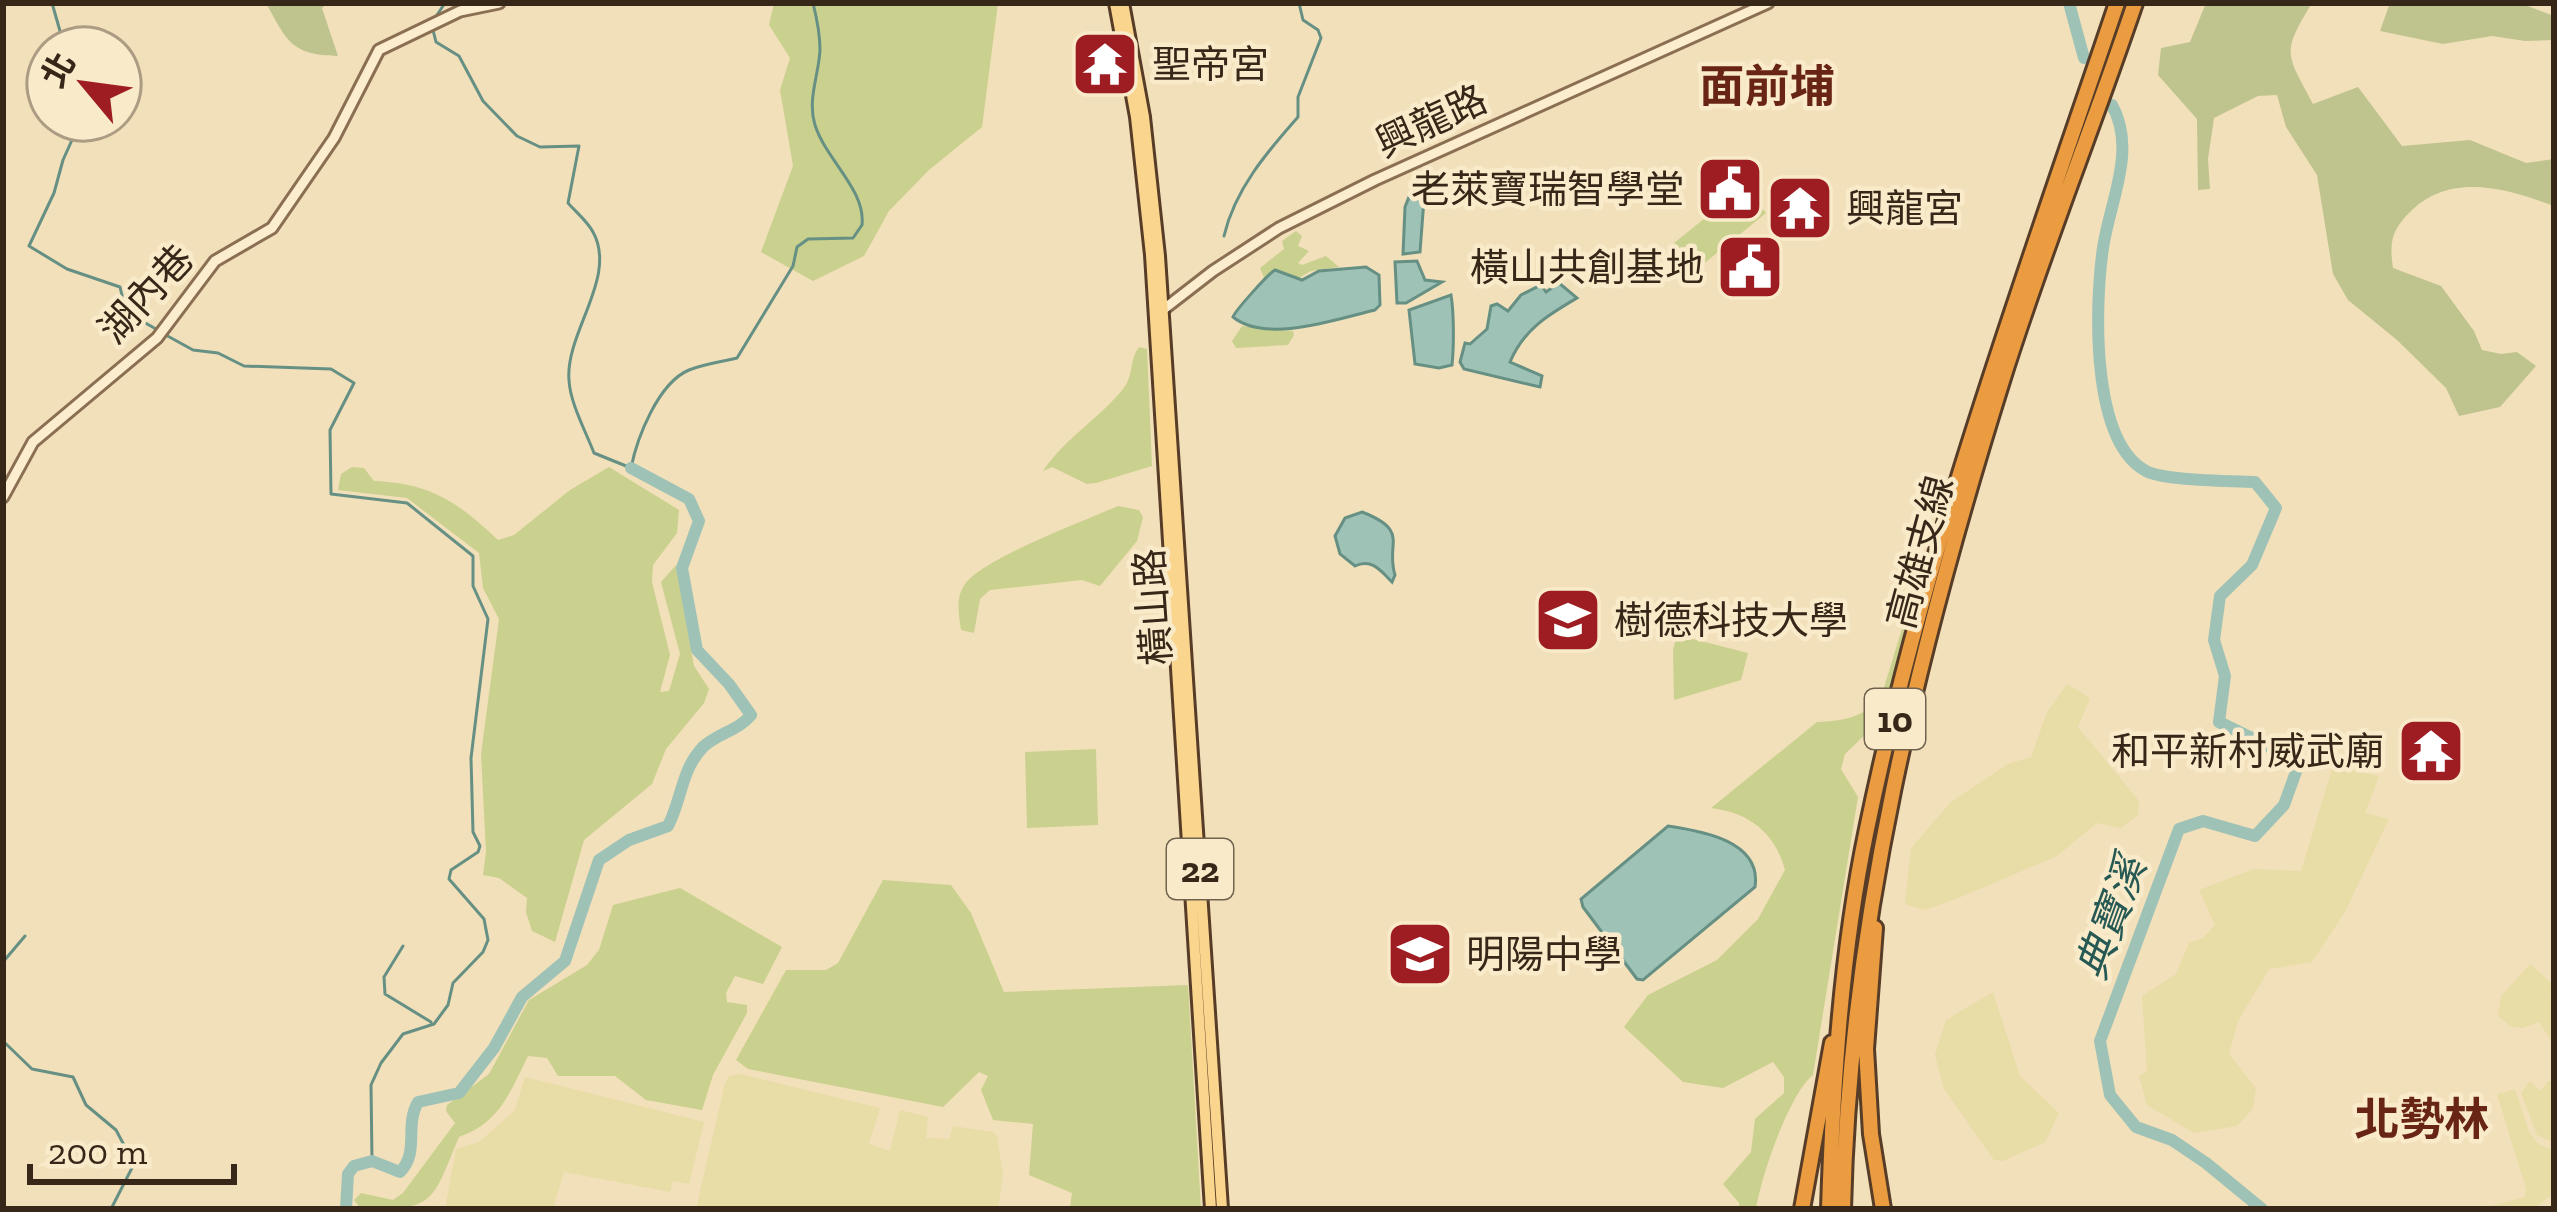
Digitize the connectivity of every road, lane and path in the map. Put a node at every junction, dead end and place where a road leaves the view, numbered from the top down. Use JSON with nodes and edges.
{"nodes":[{"id":1,"x":499,"y":3,"type":"edge"},
{"id":2,"x":1119,"y":3,"type":"edge"},
{"id":3,"x":1768,"y":3,"type":"edge"},
{"id":4,"x":2117,"y":3,"type":"edge"},
{"id":5,"x":2134,"y":3,"type":"edge"},
{"id":6,"x":2040,"y":249,"type":"junction"},
{"id":7,"x":1159,"y":314,"type":"junction"},
{"id":8,"x":3,"y":497,"type":"edge"},
{"id":9,"x":1878,"y":857,"type":"junction"},
{"id":10,"x":1854,"y":908,"type":"junction"},
{"id":11,"x":1211,"y":1209,"type":"edge"},
{"id":12,"x":1222,"y":1209,"type":"edge"},
{"id":13,"x":1803,"y":1209,"type":"edge"},
{"id":14,"x":1829,"y":1209,"type":"edge"},
{"id":15,"x":1844,"y":1209,"type":"edge"},
{"id":16,"x":1886,"y":1209,"type":"edge"}],
"edges":[{"from":1,"to":8,"type":"street","name":"湖內巷"},
{"from":2,"to":7,"type":"main road","name":"橫山路","number":"22"},
{"from":3,"to":7,"type":"street","name":"興龍路"},
{"from":4,"to":6,"type":"highway","name":"高雄支線","number":"10"},
{"from":5,"to":6,"type":"highway","name":"高雄支線","number":"10"},
{"from":6,"to":9,"type":"highway","name":"高雄支線","number":"10"},
{"from":6,"to":10,"type":"highway","name":"高雄支線","number":"10"},
{"from":7,"to":11,"type":"main road","name":"橫山路","number":"22"},
{"from":7,"to":12,"type":"main road","name":"橫山路","number":"22"},
{"from":9,"to":15,"type":"highway","name":"高雄支線","number":"10"},
{"from":9,"to":16,"type":"highway"},
{"from":10,"to":13,"type":"highway"},
{"from":10,"to":14,"type":"highway","name":"高雄支線","number":"10"}]}
